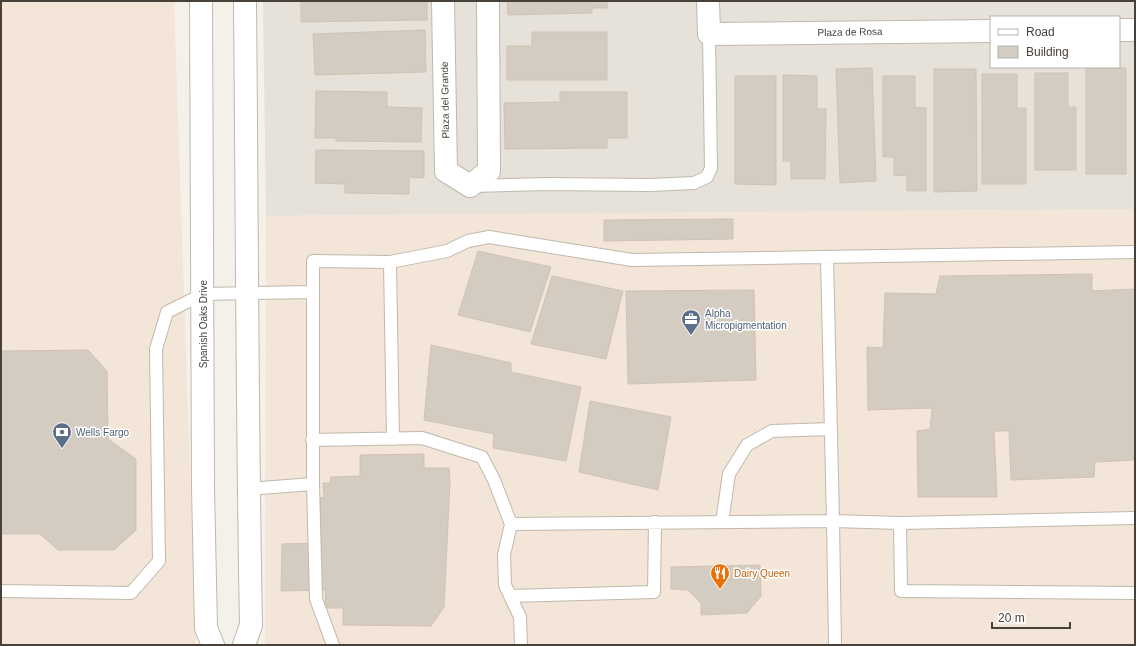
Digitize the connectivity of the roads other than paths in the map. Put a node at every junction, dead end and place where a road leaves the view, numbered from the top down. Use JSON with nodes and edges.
{"nodes":[{"id":1,"x":201,"y":1,"type":"edge"},
{"id":2,"x":246,"y":1,"type":"edge"},
{"id":3,"x":443,"y":1,"type":"edge"},
{"id":4,"x":488,"y":1,"type":"edge"},
{"id":5,"x":708,"y":1,"type":"edge"},
{"id":6,"x":1120,"y":30,"type":"edge"},
{"id":7,"x":1135,"y":30,"type":"edge"},
{"id":8,"x":990,"y":31,"type":"edge"},
{"id":9,"x":709,"y":34,"type":"junction"},
{"id":10,"x":470,"y":193,"type":"junction"},
{"id":11,"x":1135,"y":252,"type":"edge"},
{"id":12,"x":828,"y":257,"type":"junction"},
{"id":13,"x":390,"y":262,"type":"junction"},
{"id":14,"x":312,"y":292,"type":"junction"},
{"id":15,"x":248,"y":293,"type":"junction"},
{"id":16,"x":203,"y":294,"type":"junction"},
{"id":17,"x":831,"y":429,"type":"junction"},
{"id":18,"x":394,"y":439,"type":"junction"},
{"id":19,"x":312,"y":440,"type":"junction"},
{"id":20,"x":313,"y":484,"type":"junction"},
{"id":21,"x":248,"y":489,"type":"junction"},
{"id":22,"x":1135,"y":518,"type":"edge"},
{"id":23,"x":655,"y":522,"type":"junction"},
{"id":24,"x":722,"y":522,"type":"junction"},
{"id":25,"x":833,"y":522,"type":"junction"},
{"id":26,"x":900,"y":523,"type":"junction"},
{"id":27,"x":510,"y":524,"type":"junction"},
{"id":28,"x":1,"y":591,"type":"edge"},
{"id":29,"x":1135,"y":593,"type":"edge"},
{"id":30,"x":510,"y":596,"type":"junction"},
{"id":31,"x":213,"y":645,"type":"edge"},
{"id":32,"x":244,"y":645,"type":"edge"},
{"id":33,"x":333,"y":645,"type":"edge"},
{"id":34,"x":521,"y":645,"type":"edge"},
{"id":35,"x":835,"y":645,"type":"edge"}],
"edges":[{"from":1,"to":16,"type":"street","name":"Spanish Oaks Drive"},
{"from":2,"to":15,"type":"street"},
{"from":3,"to":10,"type":"street","name":"Plaza del Grande"},
{"from":4,"to":10,"type":"street"},
{"from":5,"to":9,"type":"street"},
{"from":6,"to":7,"type":"street"},
{"from":8,"to":9,"type":"street","name":"Plaza de Rosa"},
{"from":9,"to":10,"type":"lane"},
{"from":11,"to":12,"type":"lane"},
{"from":12,"to":13,"type":"lane"},
{"from":12,"to":17,"type":"lane"},
{"from":13,"to":14,"type":"lane"},
{"from":13,"to":18,"type":"lane"},
{"from":14,"to":15,"type":"lane"},
{"from":14,"to":19,"type":"lane"},
{"from":15,"to":16,"type":"lane"},
{"from":15,"to":21,"type":"street"},
{"from":16,"to":28,"type":"lane"},
{"from":16,"to":31,"type":"street","name":"Spanish Oaks Drive"},
{"from":17,"to":24,"type":"lane"},
{"from":17,"to":25,"type":"lane"},
{"from":18,"to":19,"type":"lane"},
{"from":18,"to":27,"type":"lane"},
{"from":19,"to":20,"type":"lane"},
{"from":20,"to":21,"type":"lane"},
{"from":20,"to":33,"type":"lane"},
{"from":21,"to":32,"type":"street"},
{"from":22,"to":26,"type":"lane"},
{"from":23,"to":24,"type":"lane"},
{"from":23,"to":27,"type":"lane"},
{"from":23,"to":30,"type":"lane"},
{"from":24,"to":25,"type":"lane"},
{"from":25,"to":26,"type":"lane"},
{"from":25,"to":35,"type":"lane"},
{"from":26,"to":29,"type":"lane"},
{"from":27,"to":30,"type":"lane"},
{"from":30,"to":34,"type":"lane"}]}
